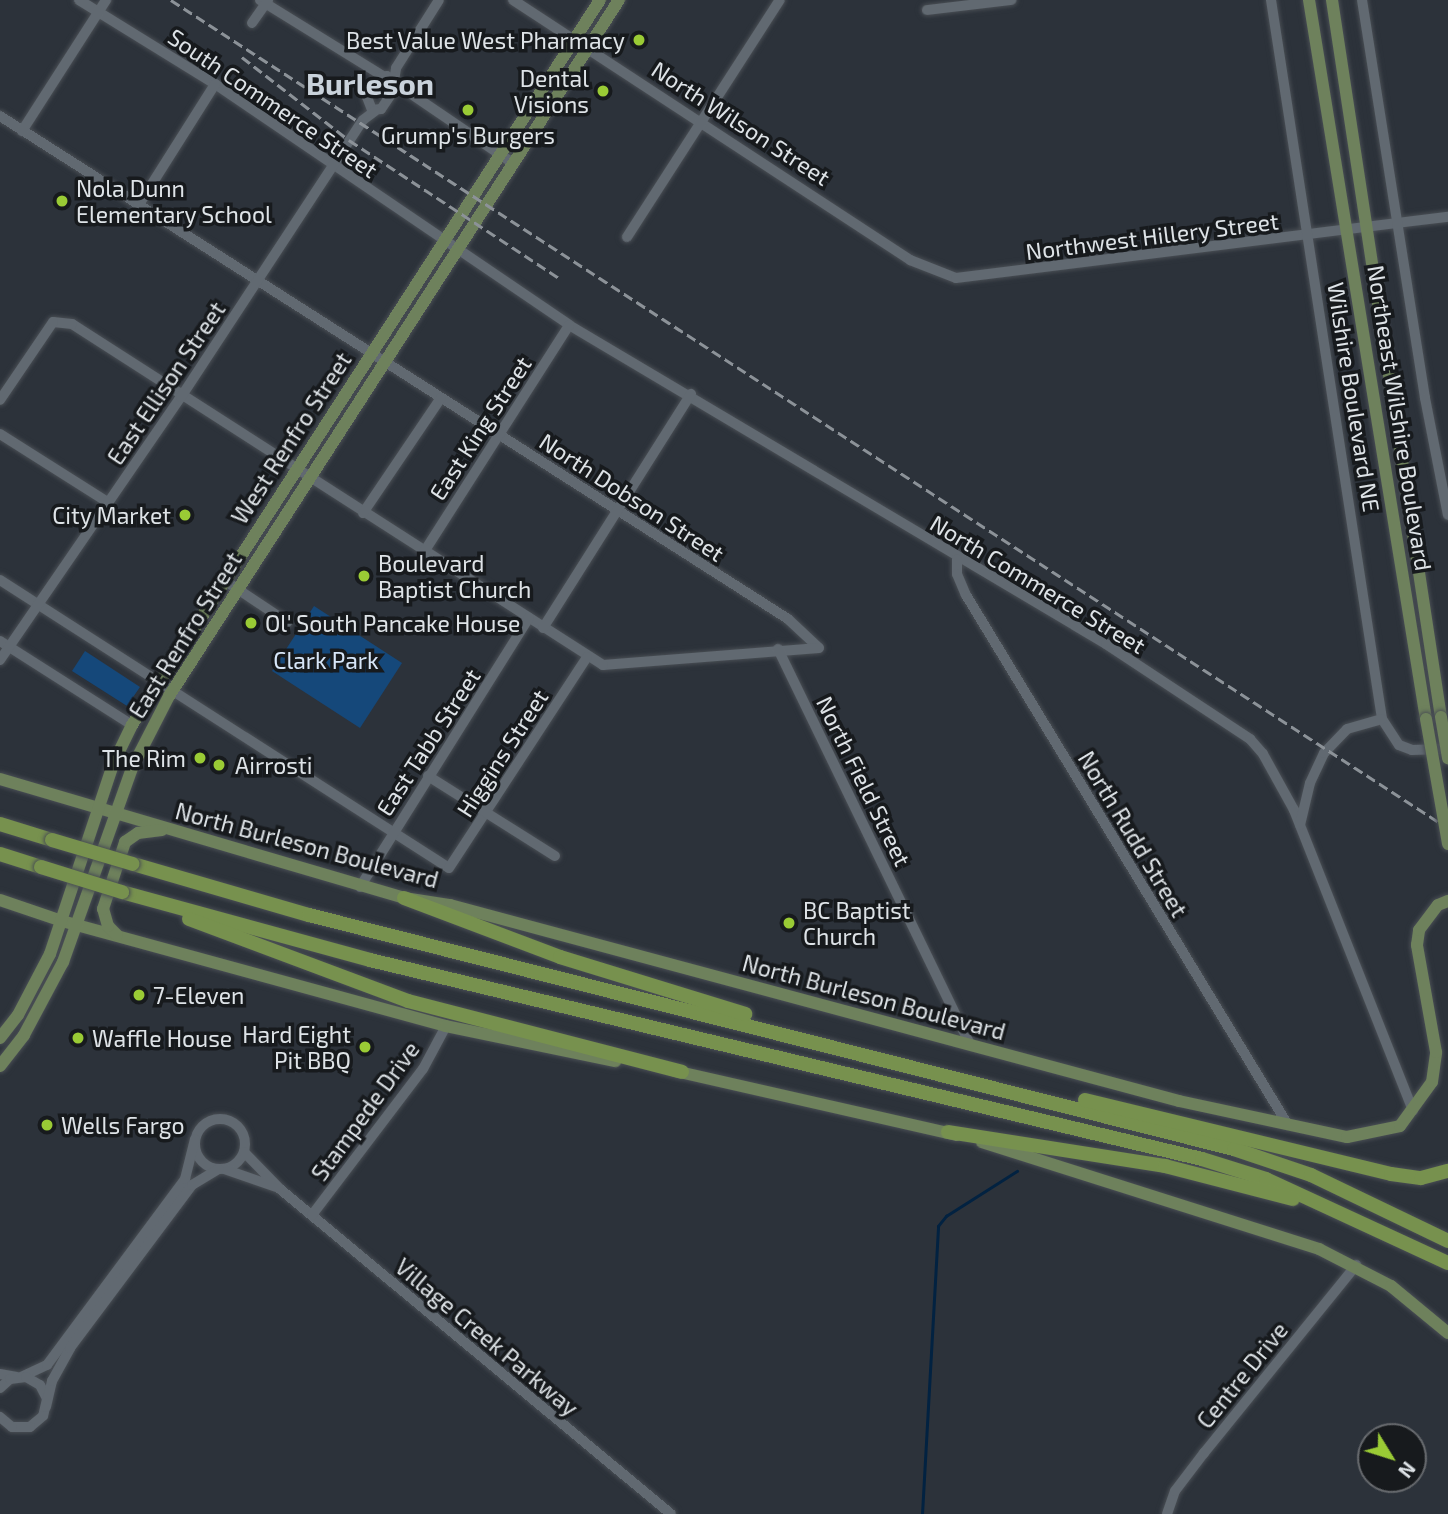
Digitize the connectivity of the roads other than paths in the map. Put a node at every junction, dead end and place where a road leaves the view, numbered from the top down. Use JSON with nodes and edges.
{"nodes":[{"id":1,"x":79,"y":0,"type":"edge"},
{"id":2,"x":106,"y":0,"type":"edge"},
{"id":3,"x":439,"y":0,"type":"edge"},
{"id":4,"x":513,"y":0,"type":"edge"},
{"id":5,"x":600,"y":0,"type":"edge"},
{"id":6,"x":619,"y":0,"type":"edge"},
{"id":7,"x":1011,"y":0,"type":"edge"},
{"id":8,"x":1270,"y":0,"type":"edge"},
{"id":9,"x":1309,"y":0,"type":"edge"},
{"id":10,"x":1332,"y":0,"type":"edge"},
{"id":11,"x":1362,"y":0,"type":"edge"},
{"id":12,"x":265,"y":1,"type":"edge"},
{"id":13,"x":996,"y":1,"type":"edge"},
{"id":14,"x":776,"y":2,"type":"edge"},
{"id":15,"x":927,"y":10,"type":"dead end"},
{"id":16,"x":98,"y":12,"type":"junction"},
{"id":17,"x":252,"y":23,"type":"dead end"},
{"id":18,"x":575,"y":38,"type":"junction"},
{"id":19,"x":588,"y":46,"type":"junction"},
{"id":20,"x":389,"y":79,"type":"junction"},
{"id":21,"x":215,"y":84,"type":"junction"},
{"id":22,"x":366,"y":103,"type":"junction"},
{"id":23,"x":375,"y":111,"type":"junction"},
{"id":24,"x":0,"y":116,"type":"edge"},
{"id":25,"x":702,"y":120,"type":"junction"},
{"id":26,"x":361,"y":122,"type":"junction"},
{"id":27,"x":22,"y":131,"type":"junction"},
{"id":28,"x":499,"y":155,"type":"junction"},
{"id":29,"x":514,"y":164,"type":"junction"},
{"id":30,"x":332,"y":167,"type":"junction"},
{"id":31,"x":138,"y":206,"type":"junction"},
{"id":32,"x":1448,"y":217,"type":"edge"},
{"id":33,"x":1397,"y":222,"type":"junction"},
{"id":34,"x":1369,"y":225,"type":"junction"},
{"id":35,"x":1349,"y":229,"type":"junction"},
{"id":36,"x":872,"y":233,"type":"joint"},
{"id":37,"x":626,"y":237,"type":"dead end"},
{"id":38,"x":1310,"y":237,"type":"junction"},
{"id":39,"x":444,"y":239,"type":"junction"},
{"id":40,"x":458,"y":250,"type":"junction"},
{"id":41,"x":259,"y":278,"type":"junction"},
{"id":42,"x":569,"y":325,"type":"junction"},
{"id":43,"x":374,"y":350,"type":"junction"},
{"id":44,"x":387,"y":360,"type":"junction"},
{"id":45,"x":691,"y":394,"type":"junction"},
{"id":46,"x":181,"y":397,"type":"junction"},
{"id":47,"x":442,"y":398,"type":"junction"},
{"id":48,"x":0,"y":400,"type":"edge"},
{"id":49,"x":0,"y":434,"type":"edge"},
{"id":50,"x":499,"y":434,"type":"junction"},
{"id":51,"x":295,"y":468,"type":"junction"},
{"id":52,"x":310,"y":478,"type":"junction"},
{"id":53,"x":109,"y":503,"type":"junction"},
{"id":54,"x":618,"y":510,"type":"junction"},
{"id":55,"x":363,"y":513,"type":"junction"},
{"id":56,"x":1448,"y":515,"type":"edge"},
{"id":57,"x":424,"y":552,"type":"junction"},
{"id":58,"x":957,"y":559,"type":"junction"},
{"id":59,"x":0,"y":580,"type":"edge"},
{"id":60,"x":224,"y":580,"type":"junction"},
{"id":61,"x":238,"y":589,"type":"junction"},
{"id":62,"x":36,"y":603,"type":"junction"},
{"id":63,"x":529,"y":618,"type":"junction"},
{"id":64,"x":286,"y":622,"type":"dead end"},
{"id":65,"x":544,"y":628,"type":"junction"},
{"id":66,"x":4,"y":644,"type":"edge"},
{"id":67,"x":778,"y":649,"type":"junction"},
{"id":68,"x":587,"y":657,"type":"junction"},
{"id":69,"x":0,"y":660,"type":"edge"},
{"id":70,"x":160,"y":682,"type":"junction"},
{"id":71,"x":173,"y":690,"type":"junction"},
{"id":72,"x":1382,"y":719,"type":"junction"},
{"id":73,"x":132,"y":725,"type":"junction"},
{"id":74,"x":1448,"y":749,"type":"edge"},
{"id":75,"x":1448,"y":758,"type":"edge"},
{"id":76,"x":428,"y":776,"type":"junction"},
{"id":77,"x":0,"y":779,"type":"edge"},
{"id":78,"x":99,"y":808,"type":"junction"},
{"id":79,"x":488,"y":811,"type":"junction"},
{"id":80,"x":116,"y":813,"type":"junction"},
{"id":81,"x":0,"y":824,"type":"edge"},
{"id":82,"x":1300,"y":825,"type":"junction"},
{"id":83,"x":170,"y":829,"type":"junction"},
{"id":84,"x":392,"y":833,"type":"junction"},
{"id":85,"x":1448,"y":844,"type":"edge"},
{"id":86,"x":0,"y":854,"type":"edge"},
{"id":87,"x":555,"y":856,"type":"dead end"},
{"id":88,"x":360,"y":887,"type":"junction"},
{"id":89,"x":122,"y":892,"type":"junction"},
{"id":90,"x":404,"y":898,"type":"junction"},
{"id":91,"x":0,"y":900,"type":"edge"},
{"id":92,"x":1448,"y":901,"type":"edge"},
{"id":93,"x":62,"y":921,"type":"junction"},
{"id":94,"x":79,"y":926,"type":"junction"},
{"id":95,"x":117,"y":935,"type":"junction"},
{"id":96,"x":18,"y":1015,"type":"junction"},
{"id":97,"x":446,"y":1026,"type":"junction"},
{"id":98,"x":0,"y":1038,"type":"edge"},
{"id":99,"x":969,"y":1044,"type":"junction"},
{"id":100,"x":0,"y":1050,"type":"edge"},
{"id":101,"x":875,"y":1055,"type":"junction"},
{"id":102,"x":0,"y":1066,"type":"edge"},
{"id":103,"x":682,"y":1072,"type":"junction"},
{"id":104,"x":1054,"y":1101,"type":"junction"},
{"id":105,"x":1413,"y":1111,"type":"junction"},
{"id":106,"x":1288,"y":1125,"type":"junction"},
{"id":107,"x":948,"y":1132,"type":"junction"},
{"id":108,"x":195,"y":1139,"type":"junction"},
{"id":109,"x":244,"y":1152,"type":"junction"},
{"id":110,"x":221,"y":1169,"type":"junction"},
{"id":111,"x":1448,"y":1171,"type":"edge"},
{"id":112,"x":279,"y":1189,"type":"junction"},
{"id":113,"x":312,"y":1216,"type":"junction"},
{"id":114,"x":1377,"y":1227,"type":"junction"},
{"id":115,"x":1448,"y":1241,"type":"edge"},
{"id":116,"x":1448,"y":1263,"type":"edge"},
{"id":117,"x":1356,"y":1265,"type":"junction"},
{"id":118,"x":1448,"y":1333,"type":"edge"},
{"id":119,"x":0,"y":1374,"type":"edge"},
{"id":120,"x":20,"y":1377,"type":"junction"},
{"id":121,"x":0,"y":1388,"type":"edge"},
{"id":122,"x":46,"y":1407,"type":"junction"},
{"id":123,"x":0,"y":1417,"type":"edge"},
{"id":124,"x":671,"y":1514,"type":"edge"},
{"id":125,"x":1167,"y":1514,"type":"edge"}],
"edges":[{"from":1,"to":16,"type":"street","name":"South Commerce Street"},
{"from":2,"to":16,"type":"street"},
{"from":3,"to":20,"type":"street","name":"East Ellison Street"},
{"from":4,"to":18,"type":"street","name":"North Wilson Street"},
{"from":5,"to":18,"type":"main road","name":"West Renfro Street"},
{"from":6,"to":19,"type":"main road"},
{"from":7,"to":13,"type":"street"},
{"from":8,"to":38,"type":"street","name":"Wilshire Boulevard NE"},
{"from":9,"to":35,"type":"main road","name":"Northeast Wilshire Boulevard"},
{"from":10,"to":34,"type":"main road","name":"Northeast Wilshire Boulevard"},
{"from":11,"to":33,"type":"street"},
{"from":12,"to":17,"type":"street"},
{"from":12,"to":20,"type":"street"},
{"from":13,"to":15,"type":"street"},
{"from":14,"to":25,"type":"street"},
{"from":16,"to":21,"type":"street","name":"South Commerce Street"},
{"from":16,"to":27,"type":"street"},
{"from":18,"to":19,"type":"street","name":"North Wilson Street"},
{"from":18,"to":28,"type":"main road","name":"West Renfro Street"},
{"from":19,"to":25,"type":"street","name":"North Wilson Street"},
{"from":19,"to":29,"type":"main road"},
{"from":20,"to":22,"type":"street","name":"East Ellison Street"},
{"from":20,"to":23,"type":"street","name":"East Ellison Street"},
{"from":20,"to":28,"type":"street"},
{"from":21,"to":30,"type":"street","name":"South Commerce Street"},
{"from":21,"to":31,"type":"street"},
{"from":22,"to":23,"type":"street"},
{"from":22,"to":26,"type":"street","name":"East Ellison Street"},
{"from":23,"to":26,"type":"street","name":"East Ellison Street"},
{"from":24,"to":27,"type":"street","name":"North Dobson Street"},
{"from":25,"to":36,"type":"street","name":"North Wilson Street"},
{"from":25,"to":37,"type":"street"},
{"from":26,"to":30,"type":"street","name":"East Ellison Street"},
{"from":27,"to":31,"type":"street","name":"North Dobson Street"},
{"from":28,"to":29,"type":"street"},
{"from":28,"to":39,"type":"main road","name":"West Renfro Street"},
{"from":29,"to":40,"type":"main road","name":"East Renfro Street"},
{"from":30,"to":39,"type":"street","name":"South Commerce Street"},
{"from":30,"to":41,"type":"street","name":"East Ellison Street"},
{"from":31,"to":41,"type":"street","name":"North Dobson Street"},
{"from":32,"to":33,"type":"street","name":"Northwest Hillery Street"},
{"from":33,"to":34,"type":"street","name":"Northwest Hillery Street"},
{"from":33,"to":56,"type":"street"},
{"from":34,"to":35,"type":"street","name":"Northwest Hillery Street"},
{"from":34,"to":75,"type":"main road","name":"Northeast Wilshire Boulevard","bridge":true},
{"from":35,"to":38,"type":"street","name":"Northwest Hillery Street"},
{"from":35,"to":85,"type":"main road","name":"Northeast Wilshire Boulevard","bridge":true},
{"from":36,"to":38,"type":"street","name":"Northwest Hillery Street"},
{"from":38,"to":72,"type":"street","name":"Wilshire Boulevard NE"},
{"from":39,"to":40,"type":"street","name":"South Commerce Street"},
{"from":39,"to":43,"type":"main road","name":"West Renfro Street"},
{"from":40,"to":42,"type":"street","name":"North Commerce Street"},
{"from":40,"to":44,"type":"main road","name":"East Renfro Street"},
{"from":41,"to":43,"type":"street","name":"North Dobson Street"},
{"from":41,"to":46,"type":"street","name":"East Ellison Street"},
{"from":42,"to":45,"type":"street","name":"North Commerce Street"},
{"from":42,"to":50,"type":"street","name":"East King Street"},
{"from":43,"to":44,"type":"street","name":"North Dobson Street"},
{"from":43,"to":51,"type":"main road","name":"West Renfro Street"},
{"from":44,"to":47,"type":"street","name":"North Dobson Street"},
{"from":44,"to":52,"type":"main road","name":"East Renfro Street"},
{"from":45,"to":54,"type":"street"},
{"from":45,"to":58,"type":"street","name":"North Commerce Street"},
{"from":46,"to":48,"type":"street"},
{"from":46,"to":51,"type":"street"},
{"from":46,"to":53,"type":"street","name":"East Ellison Street"},
{"from":47,"to":50,"type":"street","name":"North Dobson Street"},
{"from":47,"to":55,"type":"street"},
{"from":49,"to":53,"type":"street"},
{"from":50,"to":54,"type":"street","name":"North Dobson Street"},
{"from":50,"to":57,"type":"street","name":"East King Street"},
{"from":51,"to":52,"type":"street"},
{"from":51,"to":60,"type":"main road","name":"West Renfro Street"},
{"from":52,"to":55,"type":"street"},
{"from":52,"to":61,"type":"main road","name":"East Renfro Street"},
{"from":53,"to":62,"type":"street","name":"East Ellison Street"},
{"from":54,"to":65,"type":"street"},
{"from":54,"to":67,"type":"street","name":"North Dobson Street"},
{"from":55,"to":57,"type":"street"},
{"from":57,"to":63,"type":"street"},
{"from":58,"to":82,"type":"street","name":"North Commerce Street"},
{"from":58,"to":106,"type":"street","name":"North Rudd Street"},
{"from":59,"to":62,"type":"street"},
{"from":60,"to":61,"type":"street"},
{"from":60,"to":70,"type":"main road","name":"West Renfro Street"},
{"from":61,"to":64,"type":"street"},
{"from":61,"to":71,"type":"main road","name":"East Renfro Street"},
{"from":62,"to":66,"type":"street","name":"East Ellison Street"},
{"from":62,"to":70,"type":"street"},
{"from":63,"to":65,"type":"street"},
{"from":63,"to":76,"type":"street","name":"East Tabb Street"},
{"from":65,"to":68,"type":"street"},
{"from":66,"to":69,"type":"street","name":"East Ellison Street"},
{"from":66,"to":73,"type":"street"},
{"from":67,"to":68,"type":"street"},
{"from":67,"to":99,"type":"street","name":"North Field Street"},
{"from":68,"to":79,"type":"street","name":"Higgins Street"},
{"from":70,"to":71,"type":"street"},
{"from":70,"to":73,"type":"main road","name":"West Renfro Street"},
{"from":71,"to":80,"type":"main road","name":"East Renfro Street"},
{"from":71,"to":84,"type":"street"},
{"from":72,"to":74,"type":"street","name":"Wilshire Boulevard NE"},
{"from":72,"to":82,"type":"street"},
{"from":73,"to":78,"type":"main road","name":"West Renfro Street"},
{"from":76,"to":79,"type":"street"},
{"from":76,"to":84,"type":"street","name":"East Tabb Street"},
{"from":77,"to":78,"type":"main road","name":"North Burleson Boulevard"},
{"from":78,"to":80,"type":"main road","name":"North Burleson Boulevard"},
{"from":78,"to":93,"type":"main road","name":"West Renfro Street"},
{"from":79,"to":84,"type":"street","name":"Higgins Street"},
{"from":79,"to":87,"type":"street"},
{"from":80,"to":83,"type":"main road","name":"North Burleson Boulevard"},
{"from":80,"to":94,"type":"main road"},
{"from":81,"to":101,"type":"highway","bridge":true},
{"from":82,"to":105,"type":"street","name":"North Commerce Street"},
{"from":83,"to":88,"type":"main road","name":"North Burleson Boulevard"},
{"from":83,"to":95,"type":"main road"},
{"from":84,"to":88,"type":"street","name":"East Tabb Street"},
{"from":86,"to":89,"type":"highway","bridge":true},
{"from":88,"to":90,"type":"main road","name":"North Burleson Boulevard"},
{"from":89,"to":103,"type":"highway"},
{"from":89,"to":114,"type":"highway"},
{"from":90,"to":99,"type":"main road","name":"North Burleson Boulevard"},
{"from":90,"to":101,"type":"highway"},
{"from":91,"to":93,"type":"main road"},
{"from":92,"to":105,"type":"main road","name":"North Burleson Boulevard"},
{"from":93,"to":94,"type":"main road"},
{"from":93,"to":96,"type":"main road"},
{"from":94,"to":95,"type":"main road"},
{"from":94,"to":102,"type":"main road"},
{"from":95,"to":97,"type":"main road"},
{"from":96,"to":98,"type":"main road"},
{"from":96,"to":100,"type":"main road"},
{"from":97,"to":103,"type":"main road"},
{"from":97,"to":113,"type":"street","name":"Stampede Drive"},
{"from":99,"to":106,"type":"main road","name":"North Burleson Boulevard"},
{"from":101,"to":104,"type":"highway"},
{"from":103,"to":107,"type":"main road"},
{"from":104,"to":111,"type":"highway"},
{"from":104,"to":115,"type":"highway"},
{"from":105,"to":106,"type":"main road","name":"North Burleson Boulevard"},
{"from":107,"to":114,"type":"highway"},
{"from":107,"to":117,"type":"main road"},
{"from":108,"to":109,"type":"street","name":"Village Creek Parkway"},
{"from":108,"to":110,"type":"street","name":"Village Creek Parkway"},
{"from":108,"to":120,"type":"street"},
{"from":109,"to":110,"type":"street"},
{"from":109,"to":112,"type":"street","name":"Village Creek Parkway"},
{"from":110,"to":112,"type":"street","name":"Village Creek Parkway"},
{"from":110,"to":122,"type":"street"},
{"from":112,"to":113,"type":"street","name":"Village Creek Parkway"},
{"from":113,"to":124,"type":"street","name":"Village Creek Parkway"},
{"from":114,"to":116,"type":"highway"},
{"from":117,"to":118,"type":"main road"},
{"from":117,"to":125,"type":"street","name":"Centre Drive"},
{"from":119,"to":120,"type":"street"},
{"from":120,"to":121,"type":"street"},
{"from":120,"to":122,"type":"street"},
{"from":122,"to":123,"type":"street"}]}
